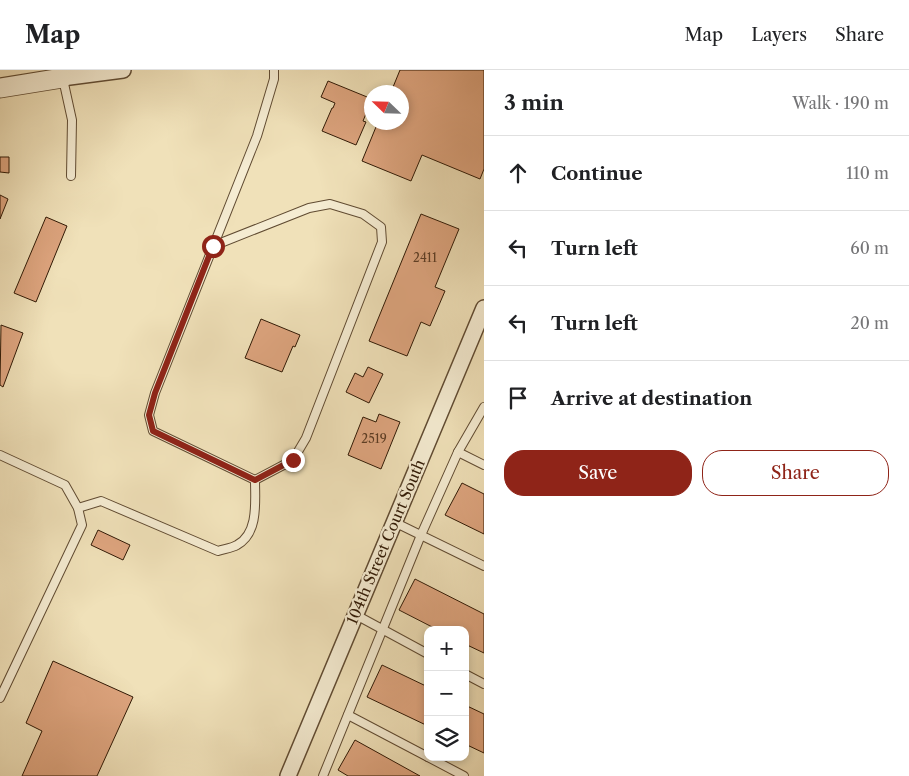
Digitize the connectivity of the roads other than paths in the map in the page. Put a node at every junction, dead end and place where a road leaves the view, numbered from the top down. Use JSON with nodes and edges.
{"nodes":[{"id":1,"x":122,"y":70,"type":"edge"},
{"id":2,"x":274,"y":70,"type":"edge"},
{"id":3,"x":64,"y":74,"type":"edge"},
{"id":4,"x":0,"y":88,"type":"edge"},
{"id":5,"x":71,"y":176,"type":"dead end"},
{"id":6,"x":213,"y":246,"type":"junction"},
{"id":7,"x":484,"y":308,"type":"edge"},
{"id":8,"x":484,"y":407,"type":"edge"},
{"id":9,"x":458,"y":452,"type":"junction"},
{"id":10,"x":0,"y":454,"type":"edge"},
{"id":11,"x":484,"y":465,"type":"edge"},
{"id":12,"x":255,"y":480,"type":"junction"},
{"id":13,"x":78,"y":508,"type":"junction"},
{"id":14,"x":394,"y":522,"type":"junction"},
{"id":15,"x":421,"y":535,"type":"junction"},
{"id":16,"x":484,"y":566,"type":"edge"},
{"id":17,"x":356,"y":615,"type":"junction"},
{"id":18,"x":382,"y":629,"type":"junction"},
{"id":19,"x":424,"y":652,"type":"edge"},
{"id":20,"x":469,"y":676,"type":"edge"},
{"id":21,"x":484,"y":684,"type":"edge"},
{"id":22,"x":0,"y":698,"type":"edge"},
{"id":23,"x":348,"y":715,"type":"junction"},
{"id":24,"x":424,"y":755,"type":"edge"},
{"id":25,"x":436,"y":761,"type":"edge"},
{"id":26,"x":290,"y":775,"type":"edge"},
{"id":27,"x":323,"y":776,"type":"edge"},
{"id":28,"x":464,"y":776,"type":"edge"}],
"edges":[{"from":1,"to":3,"type":"street"},
{"from":2,"to":6,"type":"lane"},
{"from":3,"to":4,"type":"street"},
{"from":3,"to":5,"type":"lane"},
{"from":6,"to":12,"type":"lane"},
{"from":6,"to":12,"type":"lane"},
{"from":7,"to":14,"type":"street","name":"104th Street Court South"},
{"from":8,"to":9,"type":"lane"},
{"from":9,"to":11,"type":"lane"},
{"from":9,"to":15,"type":"lane"},
{"from":10,"to":13,"type":"lane"},
{"from":12,"to":13,"type":"lane"},
{"from":13,"to":22,"type":"lane"},
{"from":14,"to":15,"type":"lane"},
{"from":14,"to":17,"type":"street","name":"104th Street Court South"},
{"from":15,"to":16,"type":"lane"},
{"from":15,"to":18,"type":"lane"},
{"from":17,"to":18,"type":"lane"},
{"from":17,"to":26,"type":"street","name":"104th Street Court South"},
{"from":18,"to":19,"type":"lane"},
{"from":18,"to":23,"type":"lane"},
{"from":20,"to":21,"type":"lane"},
{"from":23,"to":24,"type":"lane"},
{"from":23,"to":27,"type":"lane"},
{"from":25,"to":28,"type":"lane"}]}
